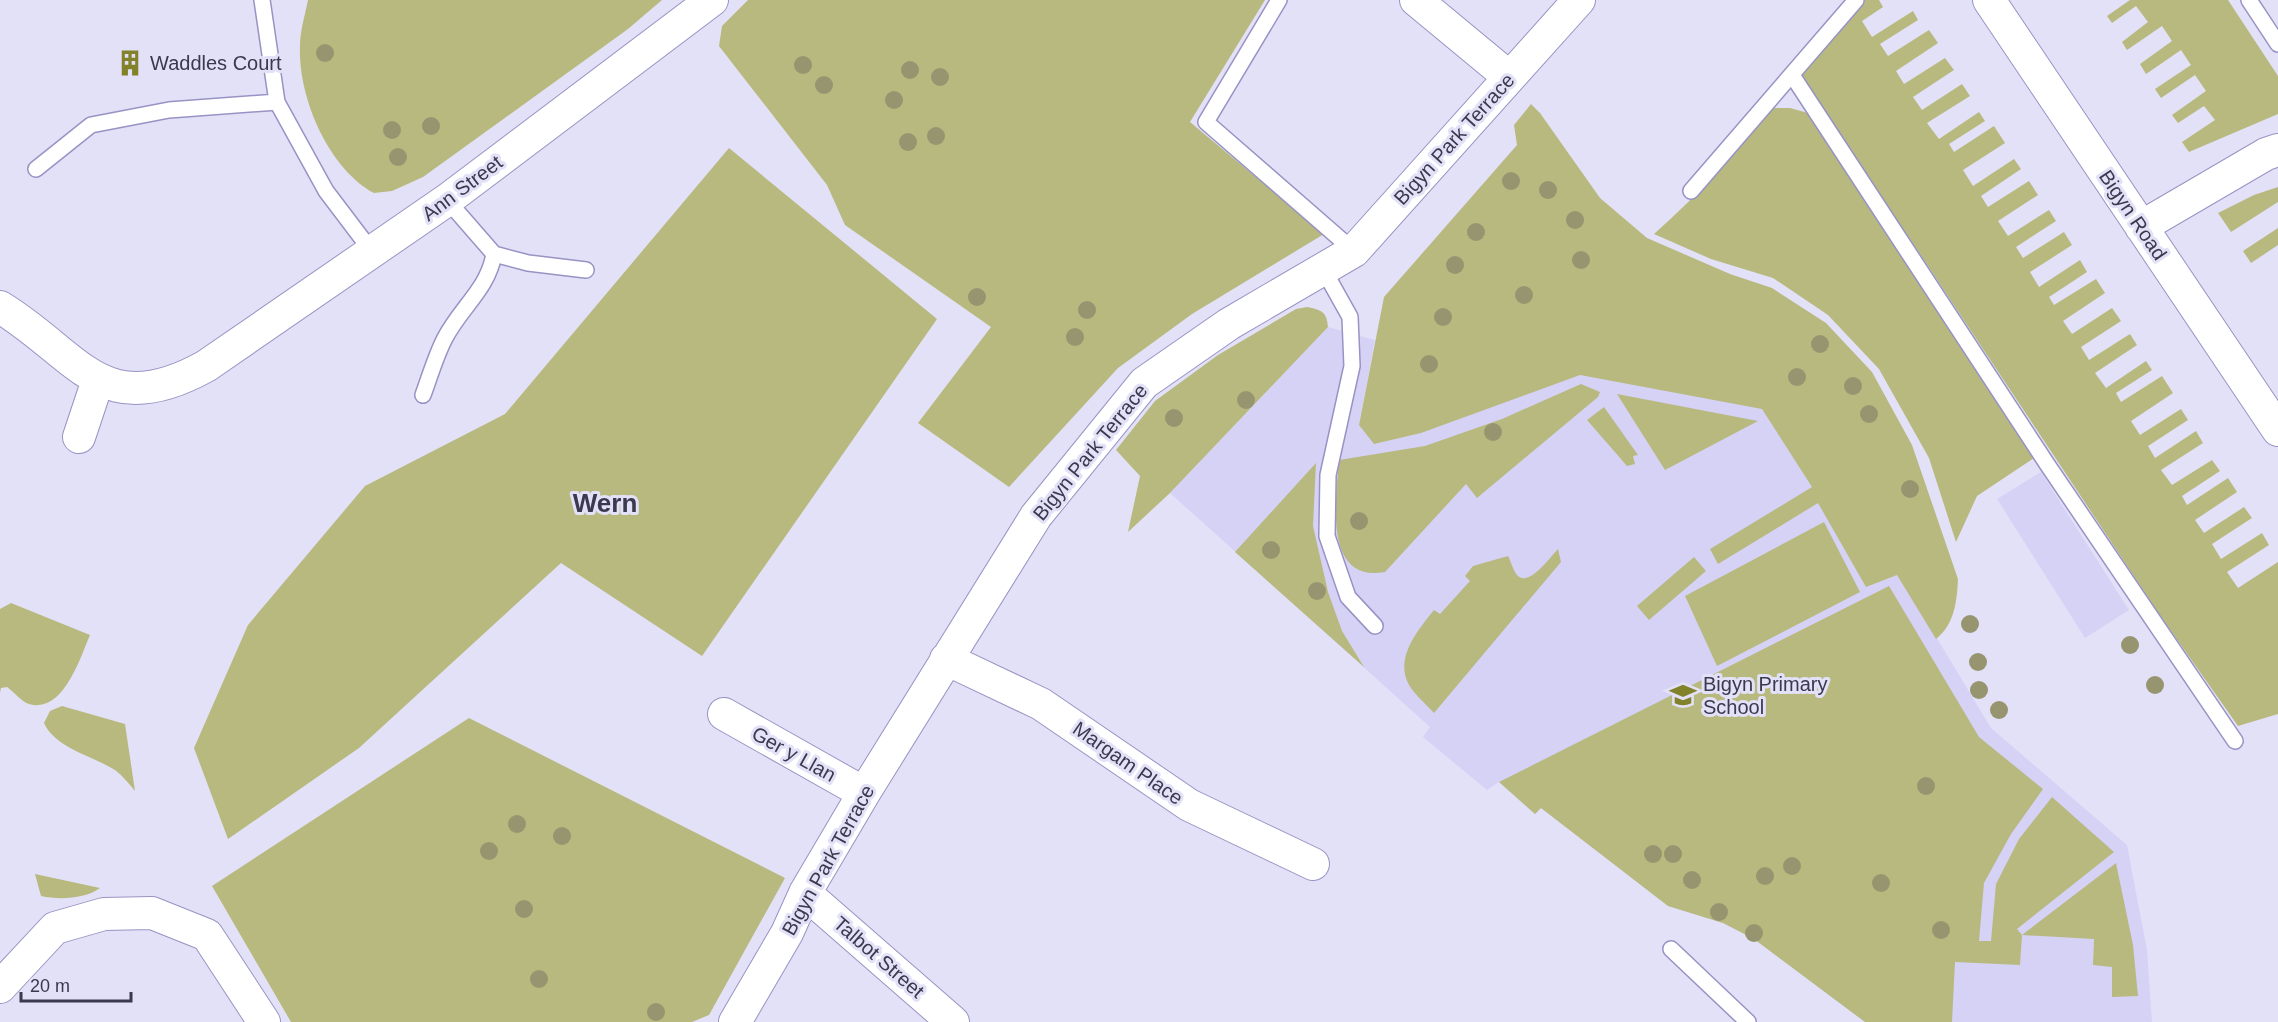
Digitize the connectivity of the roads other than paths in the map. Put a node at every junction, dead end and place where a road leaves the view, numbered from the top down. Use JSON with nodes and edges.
{"nodes":[{"id":1,"x":262,"y":0,"type":"edge"},
{"id":2,"x":712,"y":0,"type":"edge"},
{"id":3,"x":1279,"y":0,"type":"edge"},
{"id":4,"x":1416,"y":0,"type":"edge"},
{"id":5,"x":1579,"y":0,"type":"edge"},
{"id":6,"x":1856,"y":0,"type":"edge"},
{"id":7,"x":1989,"y":0,"type":"edge"},
{"id":8,"x":2249,"y":0,"type":"edge"},
{"id":9,"x":2278,"y":44,"type":"edge"},
{"id":10,"x":1791,"y":75,"type":"junction"},
{"id":11,"x":1509,"y":77,"type":"junction"},
{"id":12,"x":277,"y":102,"type":"junction"},
{"id":13,"x":2278,"y":150,"type":"edge"},
{"id":14,"x":36,"y":169,"type":"dead end"},
{"id":15,"x":1691,"y":191,"type":"dead end"},
{"id":16,"x":447,"y":200,"type":"junction"},
{"id":17,"x":2141,"y":227,"type":"junction"},
{"id":18,"x":1354,"y":251,"type":"junction"},
{"id":19,"x":373,"y":253,"type":"junction"},
{"id":20,"x":494,"y":254,"type":"junction"},
{"id":21,"x":586,"y":270,"type":"dead end"},
{"id":22,"x":1320,"y":270,"type":"junction"},
{"id":23,"x":0,"y":307,"type":"edge"},
{"id":24,"x":98,"y":380,"type":"junction"},
{"id":25,"x":423,"y":395,"type":"dead end"},
{"id":26,"x":2278,"y":430,"type":"edge"},
{"id":27,"x":79,"y":436,"type":"dead end"},
{"id":28,"x":1375,"y":626,"type":"dead end"},
{"id":29,"x":946,"y":659,"type":"junction"},
{"id":30,"x":724,"y":714,"type":"dead end"},
{"id":31,"x":2235,"y":741,"type":"dead end"},
{"id":32,"x":864,"y":793,"type":"junction"},
{"id":33,"x":1313,"y":864,"type":"dead end"},
{"id":34,"x":805,"y":892,"type":"junction"},
{"id":35,"x":1671,"y":950,"type":"dead end"},
{"id":36,"x":0,"y":987,"type":"edge"},
{"id":37,"x":264,"y":1022,"type":"edge"},
{"id":38,"x":735,"y":1022,"type":"edge"},
{"id":39,"x":953,"y":1022,"type":"edge"},
{"id":40,"x":1748,"y":1022,"type":"edge"}],
"edges":[{"from":1,"to":12,"type":"lane"},
{"from":2,"to":16,"type":"street","name":"Ann Street"},
{"from":3,"to":18,"type":"lane"},
{"from":4,"to":11,"type":"street"},
{"from":5,"to":11,"type":"street","name":"Bigyn Park Terrace"},
{"from":6,"to":10,"type":"lane"},
{"from":7,"to":17,"type":"street","name":"Bigyn Road"},
{"from":8,"to":9,"type":"lane"},
{"from":10,"to":15,"type":"lane"},
{"from":10,"to":31,"type":"lane"},
{"from":11,"to":18,"type":"street","name":"Bigyn Park Terrace"},
{"from":12,"to":14,"type":"lane"},
{"from":12,"to":19,"type":"lane"},
{"from":13,"to":17,"type":"street"},
{"from":16,"to":19,"type":"street","name":"Ann Street"},
{"from":16,"to":20,"type":"lane"},
{"from":17,"to":26,"type":"street","name":"Bigyn Road"},
{"from":18,"to":22,"type":"street","name":"Bigyn Park Terrace"},
{"from":19,"to":24,"type":"street","name":"Ann Street"},
{"from":20,"to":21,"type":"lane"},
{"from":20,"to":25,"type":"lane"},
{"from":22,"to":28,"type":"lane"},
{"from":22,"to":29,"type":"street","name":"Bigyn Park Terrace"},
{"from":23,"to":24,"type":"street"},
{"from":24,"to":27,"type":"street"},
{"from":29,"to":32,"type":"street","name":"Bigyn Park Terrace"},
{"from":29,"to":33,"type":"street","name":"Margam Place"},
{"from":30,"to":32,"type":"street","name":"Ger y Llan"},
{"from":32,"to":34,"type":"street","name":"Bigyn Park Terrace"},
{"from":34,"to":38,"type":"street","name":"Bigyn Park Terrace"},
{"from":34,"to":39,"type":"street","name":"Talbot Street"},
{"from":35,"to":40,"type":"lane"},
{"from":36,"to":37,"type":"street"}]}
